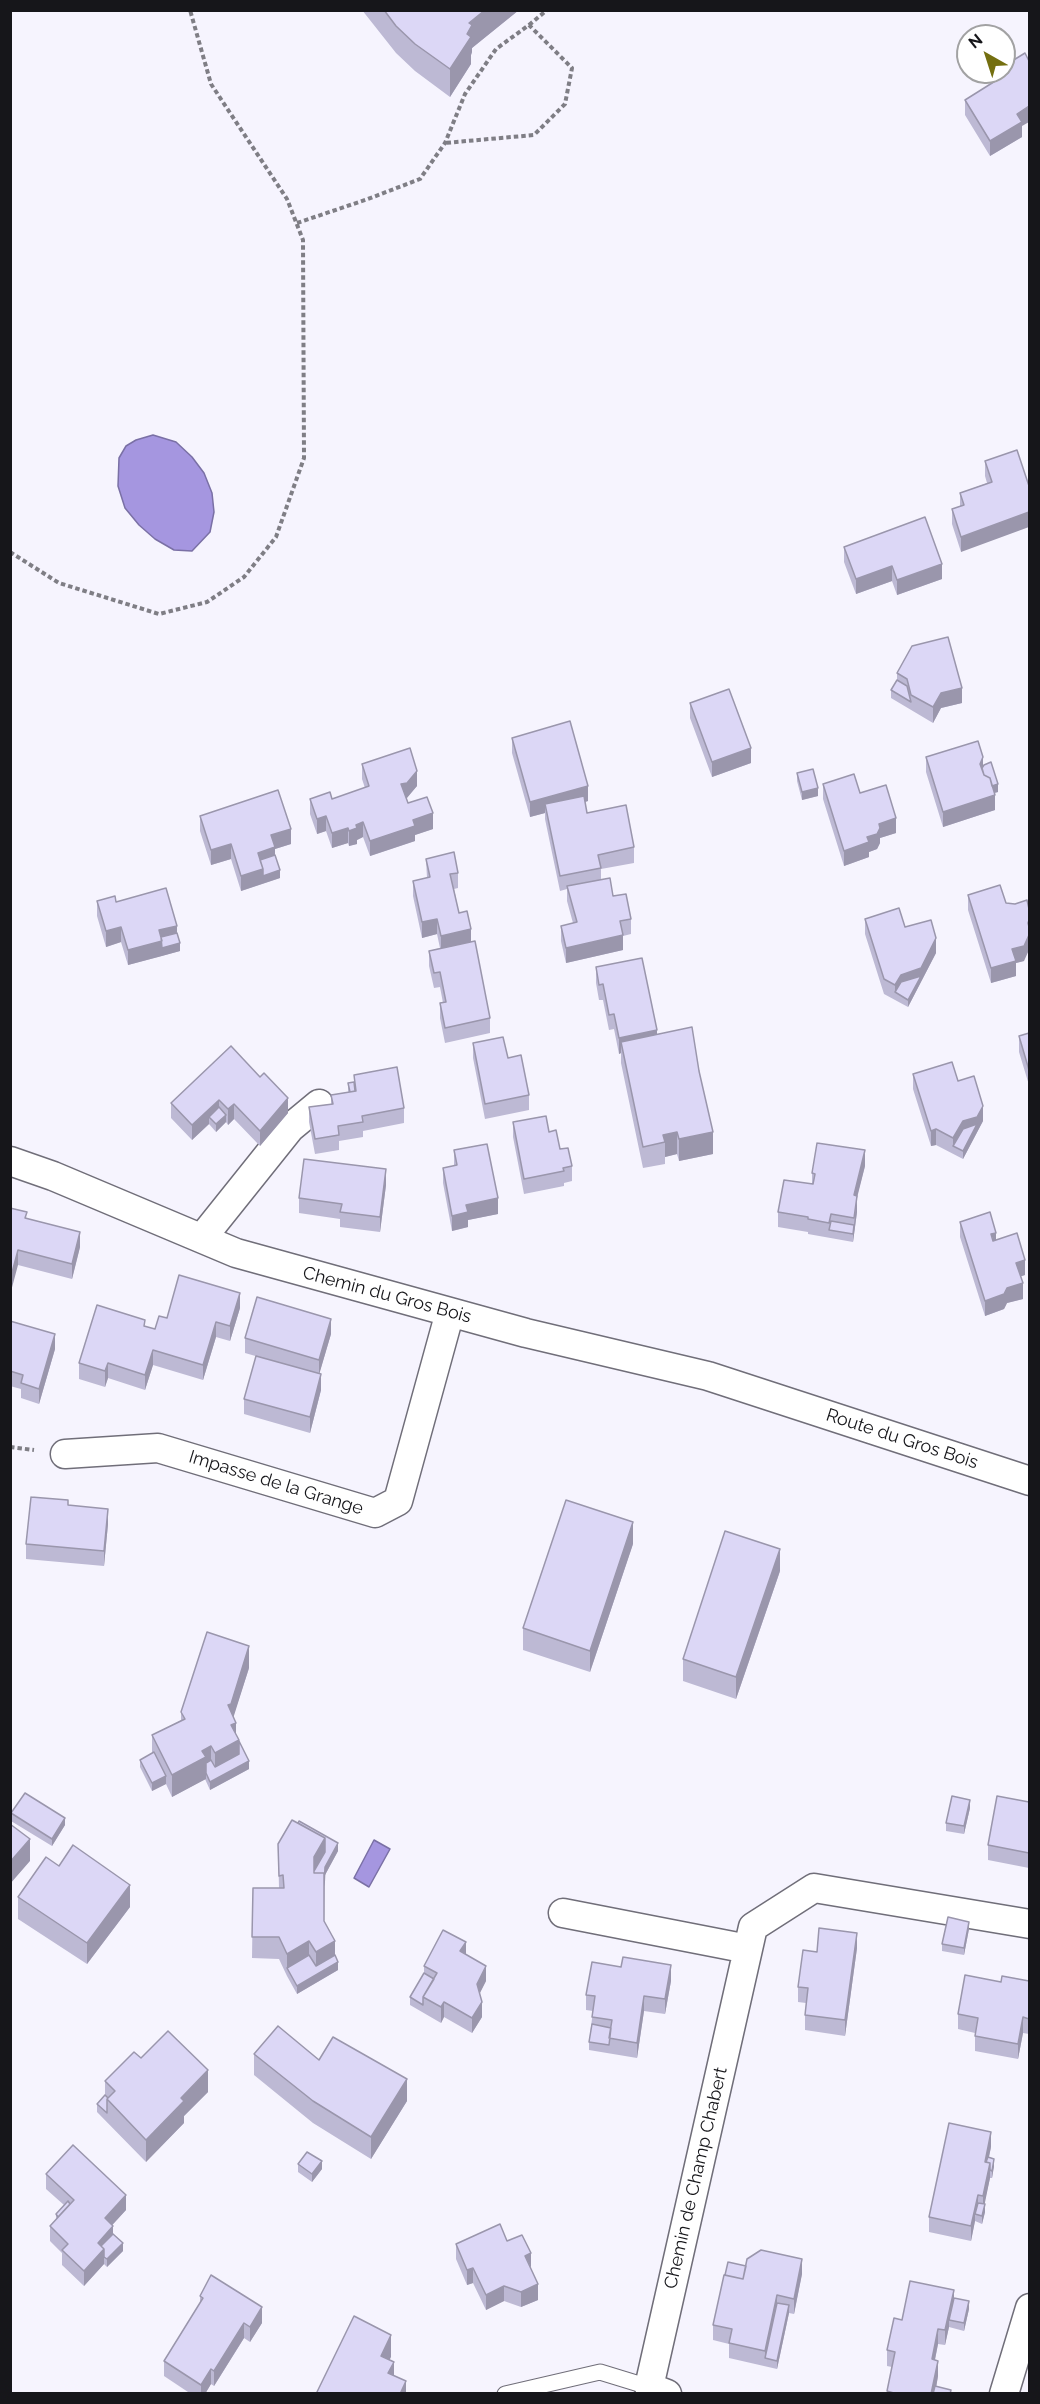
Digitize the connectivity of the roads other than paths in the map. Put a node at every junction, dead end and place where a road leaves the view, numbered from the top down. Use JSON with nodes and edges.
{"nodes":[{"id":1,"x":319,"y":1104,"type":"edge"},
{"id":2,"x":10,"y":1161,"type":"edge"},
{"id":3,"x":202,"y":1238,"type":"junction"},
{"id":4,"x":450,"y":1312,"type":"junction"},
{"id":5,"x":774,"y":1396,"type":"joint"},
{"id":6,"x":65,"y":1454,"type":"dead end"},
{"id":7,"x":1029,"y":1481,"type":"edge"},
{"id":8,"x":563,"y":1913,"type":"dead end"},
{"id":9,"x":1029,"y":1924,"type":"edge"},
{"id":10,"x":748,"y":1949,"type":"junction"},
{"id":11,"x":1029,"y":2308,"type":"edge"},
{"id":12,"x":658,"y":2390,"type":"edge"},
{"id":13,"x":505,"y":2394,"type":"edge"},
{"id":14,"x":1004,"y":2394,"type":"edge"}],
"edges":[{"from":1,"to":3,"type":"street"},
{"from":2,"to":3,"type":"street","name":"Chemin du Gros Bois"},
{"from":3,"to":4,"type":"street","name":"Chemin du Gros Bois"},
{"from":4,"to":5,"type":"street","name":"Chemin du Gros Bois"},
{"from":4,"to":6,"type":"street","name":"Impasse de la Grange"},
{"from":5,"to":7,"type":"street","name":"Route du Gros Bois"},
{"from":8,"to":10,"type":"street"},
{"from":9,"to":10,"type":"street","name":"Chemin de Champ Chabert"},
{"from":10,"to":12,"type":"street","name":"Chemin de Champ Chabert"},
{"from":11,"to":14,"type":"street"},
{"from":12,"to":13,"type":"lane"}]}
